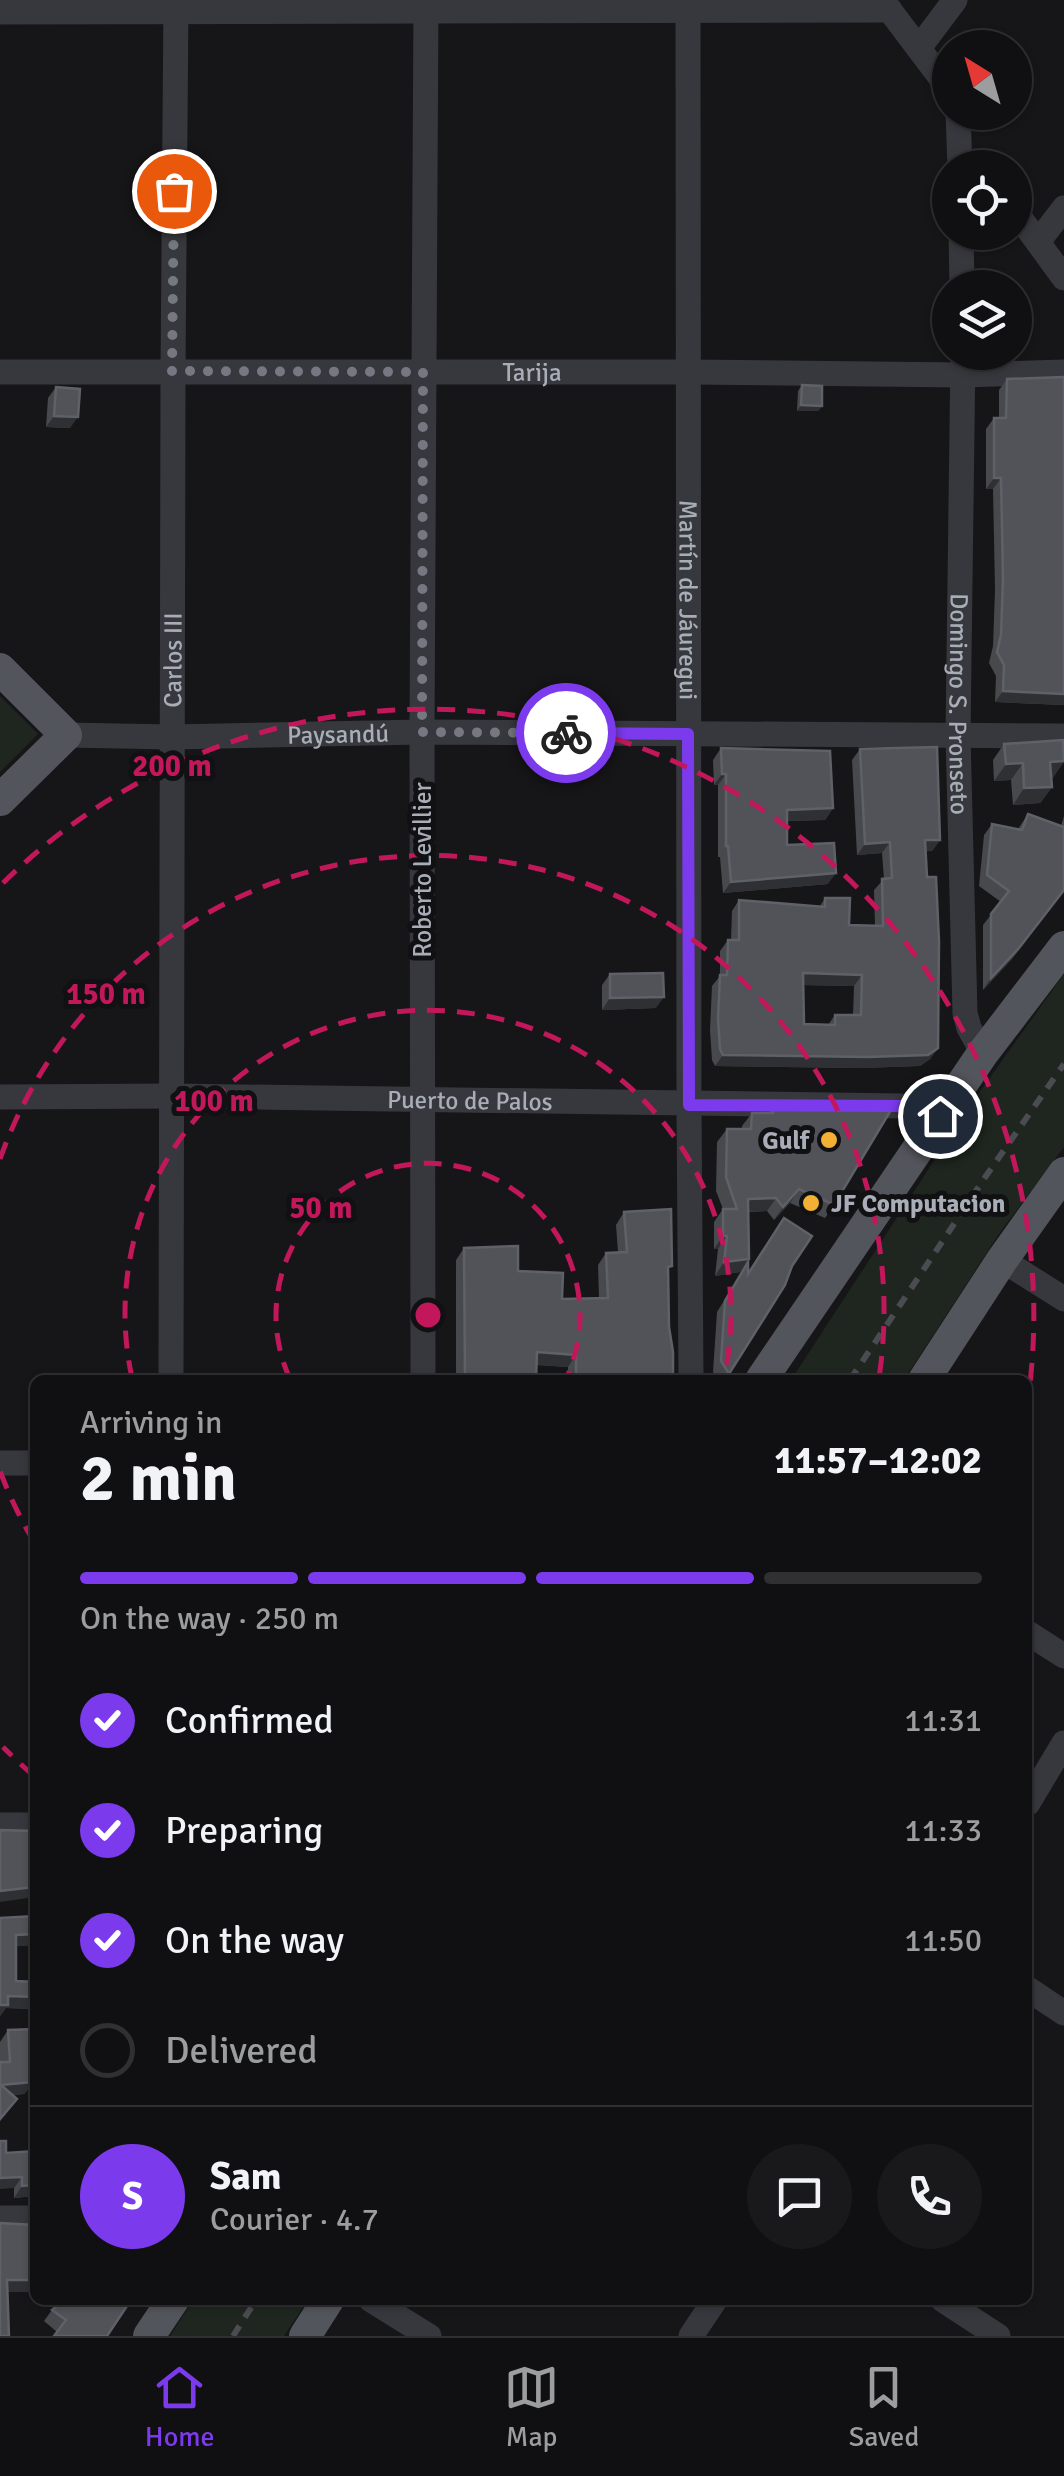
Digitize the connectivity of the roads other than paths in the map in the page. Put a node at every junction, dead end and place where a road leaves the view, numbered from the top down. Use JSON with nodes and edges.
{"nodes":[{"id":1,"x":955,"y":0,"type":"edge"},
{"id":2,"x":176,"y":5,"type":"edge"},
{"id":3,"x":871,"y":5,"type":"edge"},
{"id":4,"x":426,"y":6,"type":"edge"},
{"id":5,"x":688,"y":6,"type":"edge"},
{"id":6,"x":0,"y":12,"type":"edge"},
{"id":7,"x":918,"y":48,"type":"junction"},
{"id":8,"x":932,"y":66,"type":"edge"},
{"id":9,"x":1064,"y":208,"type":"edge"},
{"id":10,"x":1032,"y":234,"type":"edge"},
{"id":11,"x":1038,"y":242,"type":"junction"},
{"id":12,"x":1064,"y":278,"type":"edge"},
{"id":13,"x":932,"y":365,"type":"edge"},
{"id":14,"x":1032,"y":369,"type":"edge"},
{"id":15,"x":963,"y":370,"type":"edge"},
{"id":16,"x":172,"y":371,"type":"junction"},
{"id":17,"x":0,"y":372,"type":"edge"},
{"id":18,"x":423,"y":372,"type":"junction"},
{"id":19,"x":690,"y":372,"type":"junction"},
{"id":20,"x":1064,"y":372,"type":"edge"},
{"id":21,"x":0,"y":669,"type":"edge"},
{"id":22,"x":422,"y":732,"type":"junction"},
{"id":23,"x":688,"y":734,"type":"junction"},
{"id":24,"x":958,"y":734,"type":"junction"},
{"id":25,"x":66,"y":735,"type":"junction"},
{"id":26,"x":1064,"y":736,"type":"edge"},
{"id":27,"x":172,"y":737,"type":"junction"},
{"id":28,"x":0,"y":800,"type":"edge"},
{"id":29,"x":1064,"y":948,"type":"edge"},
{"id":30,"x":983,"y":1053,"type":"junction"},
{"id":31,"x":173,"y":1096,"type":"junction"},
{"id":32,"x":0,"y":1097,"type":"edge"},
{"id":33,"x":422,"y":1100,"type":"junction"},
{"id":34,"x":689,"y":1105,"type":"junction"},
{"id":35,"x":940,"y":1116,"type":"junction"},
{"id":36,"x":1064,"y":1173,"type":"edge"},
{"id":37,"x":1002,"y":1260,"type":"junction"},
{"id":38,"x":1064,"y":1299,"type":"edge"},
{"id":39,"x":172,"y":1375,"type":"edge"},
{"id":40,"x":424,"y":1375,"type":"edge"},
{"id":41,"x":692,"y":1375,"type":"edge"},
{"id":42,"x":764,"y":1375,"type":"edge"},
{"id":43,"x":927,"y":1375,"type":"edge"},
{"id":44,"x":0,"y":1463,"type":"edge"},
{"id":45,"x":30,"y":1463,"type":"edge"},
{"id":46,"x":1032,"y":1636,"type":"edge"},
{"id":47,"x":1064,"y":1656,"type":"edge"},
{"id":48,"x":1064,"y":1744,"type":"edge"},
{"id":49,"x":1032,"y":1796,"type":"edge"},
{"id":50,"x":0,"y":1825,"type":"edge"},
{"id":51,"x":30,"y":1825,"type":"edge"},
{"id":52,"x":1032,"y":1992,"type":"edge"},
{"id":53,"x":1064,"y":2013,"type":"edge"},
{"id":54,"x":0,"y":2218,"type":"edge"},
{"id":55,"x":30,"y":2218,"type":"edge"},
{"id":56,"x":170,"y":2305,"type":"edge"},
{"id":57,"x":325,"y":2305,"type":"edge"},
{"id":58,"x":379,"y":2305,"type":"edge"},
{"id":59,"x":711,"y":2305,"type":"edge"},
{"id":60,"x":950,"y":2305,"type":"edge"},
{"id":61,"x":149,"y":2336,"type":"edge"},
{"id":62,"x":305,"y":2336,"type":"edge"},
{"id":63,"x":429,"y":2336,"type":"edge"},
{"id":64,"x":691,"y":2336,"type":"edge"},
{"id":65,"x":998,"y":2336,"type":"edge"}],
"edges":[{"from":1,"to":7,"type":"street"},
{"from":2,"to":4,"type":"street"},
{"from":2,"to":6,"type":"street"},
{"from":2,"to":16,"type":"street","name":"Carlos III"},
{"from":3,"to":5,"type":"street"},
{"from":3,"to":7,"type":"street"},
{"from":4,"to":5,"type":"street"},
{"from":4,"to":18,"type":"street","name":"Roberto Levillier"},
{"from":5,"to":19,"type":"street","name":"Martín de Jáuregui"},
{"from":7,"to":8,"type":"street"},
{"from":9,"to":11,"type":"street"},
{"from":10,"to":11,"type":"street"},
{"from":11,"to":12,"type":"street"},
{"from":13,"to":19,"type":"street","name":"Tarija"},
{"from":14,"to":20,"type":"street","name":"Tarija"},
{"from":15,"to":24,"type":"street","name":"Domingo S. Pronseto"},
{"from":16,"to":17,"type":"street","name":"Tarija"},
{"from":16,"to":18,"type":"street","name":"Tarija"},
{"from":16,"to":27,"type":"street","name":"Carlos III"},
{"from":18,"to":19,"type":"street","name":"Tarija"},
{"from":18,"to":22,"type":"street","name":"Roberto Levillier"},
{"from":19,"to":23,"type":"street","name":"Martín de Jáuregui"},
{"from":21,"to":25,"type":"main road"},
{"from":22,"to":23,"type":"street","name":"Paysandú"},
{"from":22,"to":27,"type":"street","name":"Paysandú"},
{"from":22,"to":33,"type":"street","name":"Roberto Levillier"},
{"from":23,"to":24,"type":"street","name":"Paysandú"},
{"from":23,"to":34,"type":"street","name":"Martín de Jáuregui"},
{"from":24,"to":26,"type":"street","name":"Paysandú"},
{"from":24,"to":30,"type":"street","name":"Domingo S. Pronseto"},
{"from":25,"to":27,"type":"street","name":"Paysandú"},
{"from":25,"to":28,"type":"main road"},
{"from":27,"to":31,"type":"street","name":"Carlos III"},
{"from":29,"to":30,"type":"main road"},
{"from":30,"to":35,"type":"main road"},
{"from":31,"to":32,"type":"street","name":"Puerto de Palos"},
{"from":31,"to":33,"type":"street","name":"Puerto de Palos"},
{"from":31,"to":39,"type":"street","name":"Carlos III"},
{"from":33,"to":34,"type":"street","name":"Puerto de Palos"},
{"from":33,"to":40,"type":"street","name":"Roberto Levillier"},
{"from":34,"to":35,"type":"street","name":"Puerto de Palos"},
{"from":34,"to":41,"type":"street","name":"Martín de Jáuregui"},
{"from":35,"to":42,"type":"main road"},
{"from":36,"to":37,"type":"main road"},
{"from":37,"to":38,"type":"street"},
{"from":37,"to":43,"type":"main road"},
{"from":44,"to":45,"type":"street"},
{"from":46,"to":47,"type":"street"},
{"from":48,"to":49,"type":"street"},
{"from":50,"to":51,"type":"street"},
{"from":52,"to":53,"type":"street"},
{"from":54,"to":55,"type":"street"},
{"from":56,"to":61,"type":"main road"},
{"from":57,"to":62,"type":"main road"},
{"from":58,"to":63,"type":"street"},
{"from":59,"to":64,"type":"street"},
{"from":60,"to":65,"type":"street"}]}
